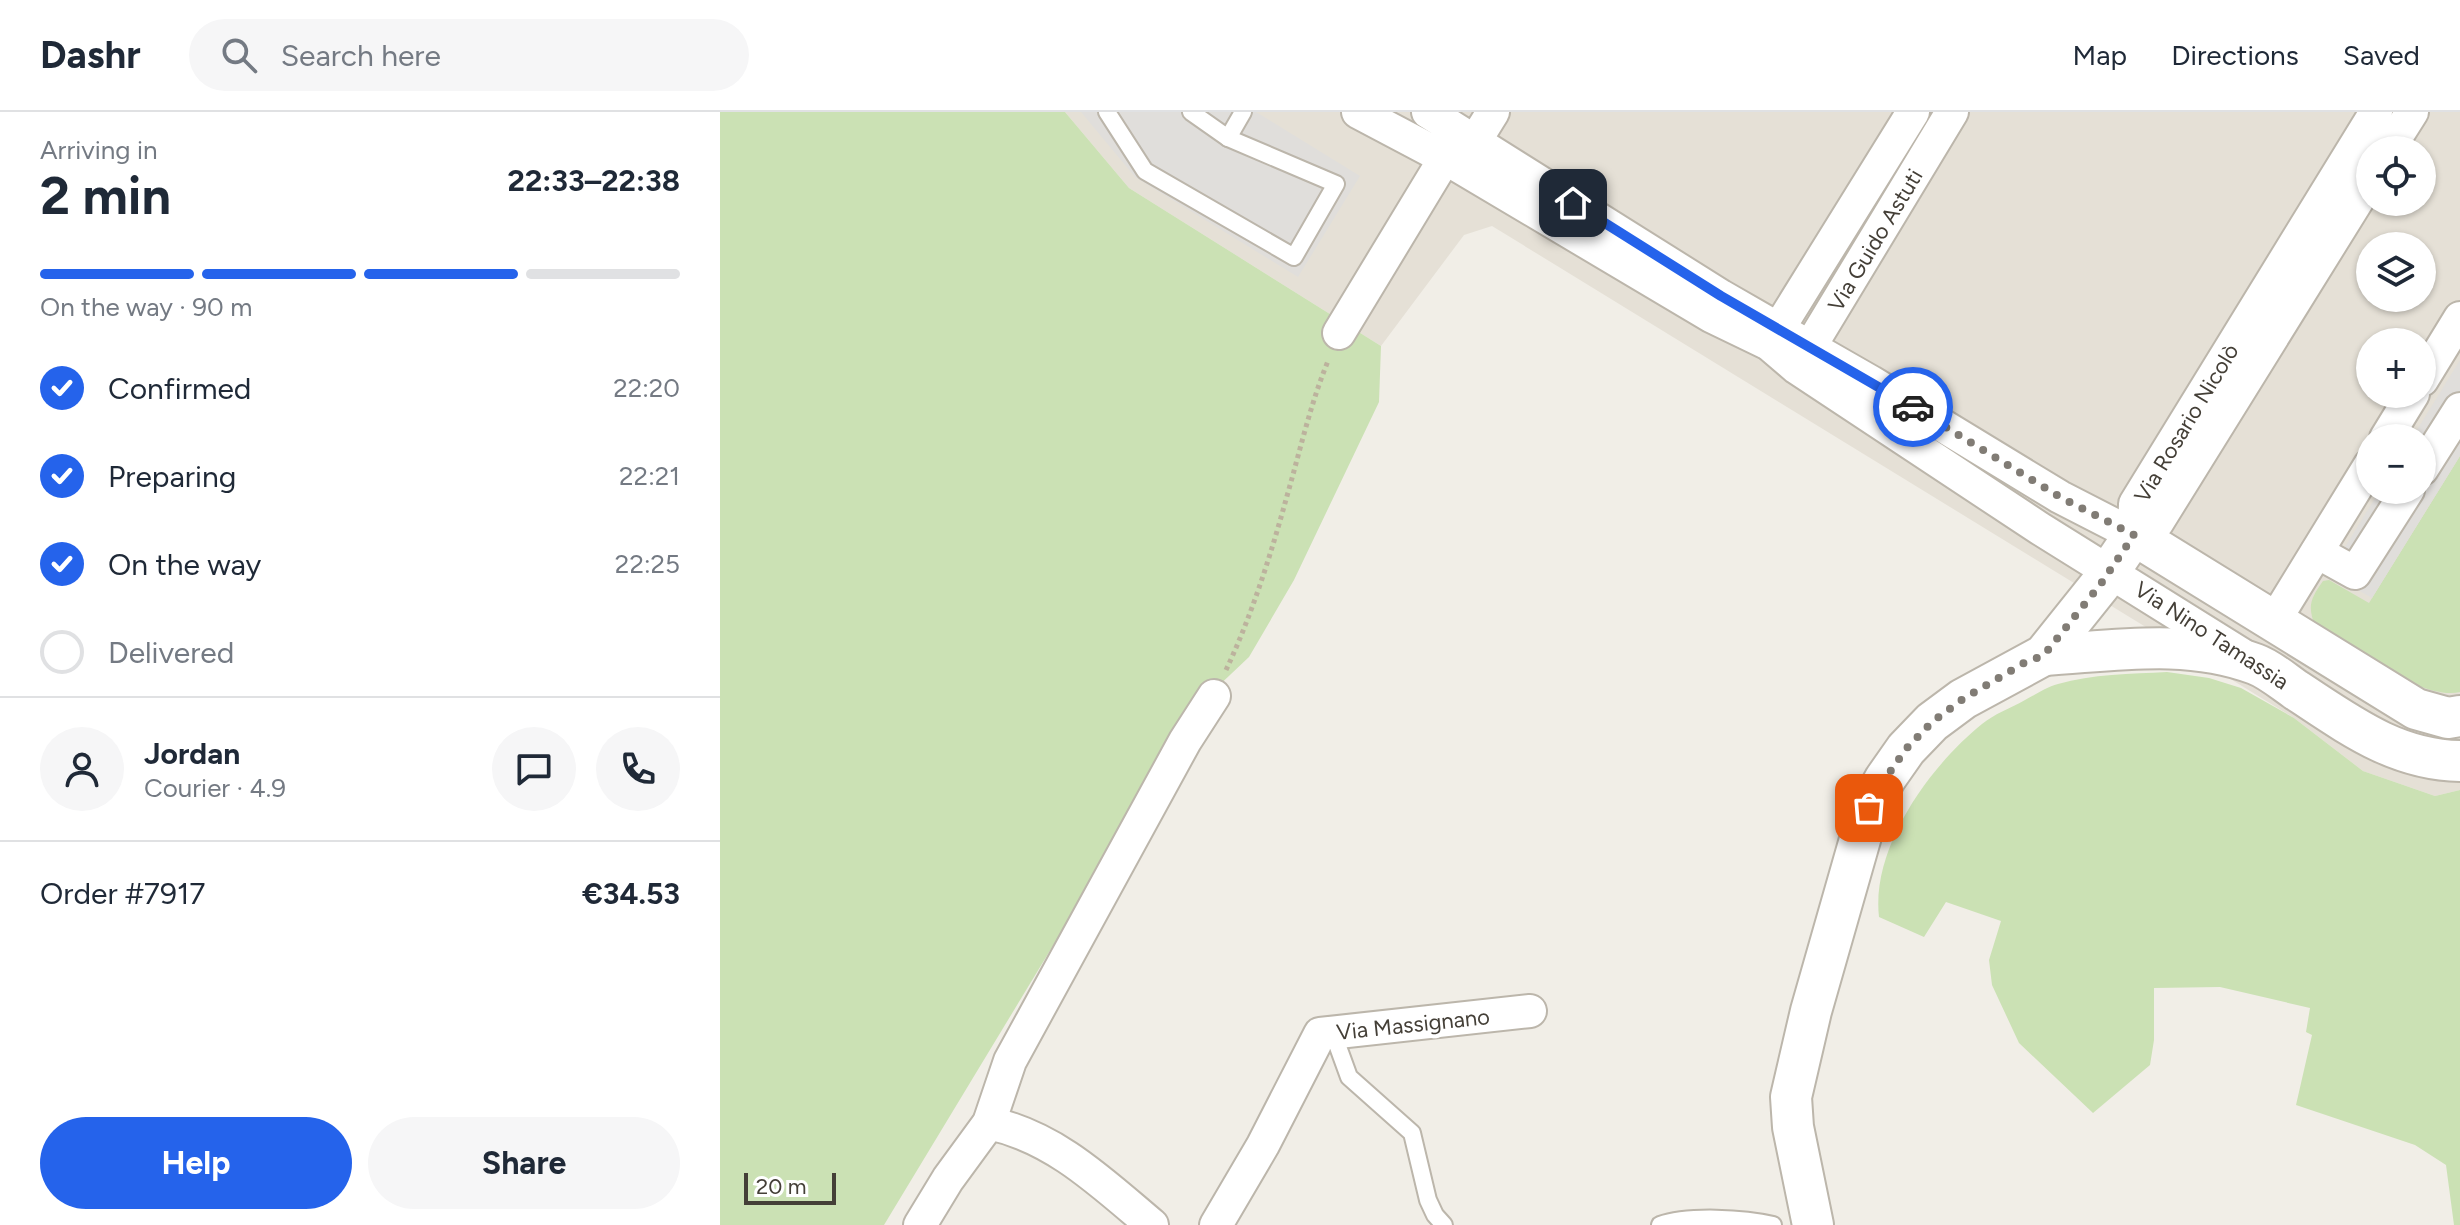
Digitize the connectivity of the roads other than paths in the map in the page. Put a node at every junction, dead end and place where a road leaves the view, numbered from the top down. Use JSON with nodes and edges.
{"nodes":[{"id":1,"x":1107,"y":112,"type":"edge"},
{"id":2,"x":1191,"y":112,"type":"edge"},
{"id":3,"x":1243,"y":112,"type":"edge"},
{"id":4,"x":1358,"y":112,"type":"edge"},
{"id":5,"x":1493,"y":112,"type":"edge"},
{"id":6,"x":1913,"y":112,"type":"edge"},
{"id":7,"x":1952,"y":112,"type":"edge"},
{"id":8,"x":2376,"y":112,"type":"edge"},
{"id":9,"x":2412,"y":112,"type":"edge"},
{"id":10,"x":1443,"y":116,"type":"edge"},
{"id":11,"x":2397,"y":136,"type":"edge"},
{"id":12,"x":1228,"y":138,"type":"junction"},
{"id":13,"x":1475,"y":141,"type":"junction"},
{"id":14,"x":1445,"y":158,"type":"junction"},
{"id":15,"x":2356,"y":203,"type":"edge"},
{"id":16,"x":2460,"y":318,"type":"edge"},
{"id":17,"x":1339,"y":333,"type":"road end"},
{"id":18,"x":1774,"y":336,"type":"junction"},
{"id":19,"x":2436,"y":357,"type":"edge"},
{"id":20,"x":1804,"y":358,"type":"junction"},
{"id":21,"x":2460,"y":409,"type":"edge"},
{"id":22,"x":2436,"y":447,"type":"edge"},
{"id":23,"x":2356,"y":488,"type":"edge"},
{"id":24,"x":2399,"y":504,"type":"edge"},
{"id":25,"x":2134,"y":535,"type":"junction"},
{"id":26,"x":2317,"y":552,"type":"junction"},
{"id":27,"x":2110,"y":570,"type":"junction"},
{"id":28,"x":2273,"y":623,"type":"junction"},
{"id":29,"x":2044,"y":655,"type":"junction"},
{"id":30,"x":2257,"y":664,"type":"junction"},
{"id":31,"x":1214,"y":696,"type":"road end"},
{"id":32,"x":2460,"y":716,"type":"edge"},
{"id":33,"x":2460,"y":761,"type":"edge"},
{"id":34,"x":1530,"y":1011,"type":"dead end"},
{"id":35,"x":1333,"y":1033,"type":"junction"},
{"id":36,"x":989,"y":1123,"type":"junction"},
{"id":37,"x":1435,"y":1222,"type":"edge"},
{"id":38,"x":920,"y":1225,"type":"edge"},
{"id":39,"x":1152,"y":1225,"type":"edge"},
{"id":40,"x":1216,"y":1225,"type":"edge"},
{"id":41,"x":1660,"y":1225,"type":"edge"},
{"id":42,"x":1773,"y":1225,"type":"edge"},
{"id":43,"x":1813,"y":1225,"type":"edge"}],
"edges":[{"from":1,"to":12,"type":"lane"},
{"from":2,"to":12,"type":"lane"},
{"from":3,"to":12,"type":"lane"},
{"from":4,"to":14,"type":"street","name":"Via Nino Tamassia"},
{"from":5,"to":13,"type":"street"},
{"from":6,"to":18,"type":"street","name":"Via Guido Astuti"},
{"from":7,"to":20,"type":"street","name":"Via Guido Astuti"},
{"from":8,"to":25,"type":"street","name":"Via Rosario Nicolò"},
{"from":9,"to":11,"type":"street"},
{"from":10,"to":13,"type":"street","name":"Via Nino Tamassia"},
{"from":10,"to":14,"type":"street"},
{"from":13,"to":14,"type":"street"},
{"from":13,"to":18,"type":"street","name":"Via Nino Tamassia"},
{"from":14,"to":17,"type":"street"},
{"from":14,"to":18,"type":"street","name":"Via Nino Tamassia"},
{"from":15,"to":25,"type":"street","name":"Via Rosario Nicolò"},
{"from":16,"to":19,"type":"street"},
{"from":18,"to":20,"type":"street","name":"Via Nino Tamassia"},
{"from":20,"to":25,"type":"street","name":"Via Nino Tamassia"},
{"from":20,"to":27,"type":"street","name":"Via Nino Tamassia"},
{"from":21,"to":22,"type":"street"},
{"from":23,"to":26,"type":"street"},
{"from":24,"to":26,"type":"street"},
{"from":25,"to":27,"type":"street"},
{"from":25,"to":28,"type":"street","name":"Via Nino Tamassia"},
{"from":26,"to":28,"type":"street"},
{"from":27,"to":29,"type":"street"},
{"from":27,"to":30,"type":"street","name":"Via Nino Tamassia"},
{"from":28,"to":32,"type":"street","name":"Via Nino Tamassia"},
{"from":29,"to":30,"type":"street"},
{"from":29,"to":43,"type":"street"},
{"from":30,"to":33,"type":"street","name":"Via Nino Tamassia"},
{"from":31,"to":36,"type":"street"},
{"from":34,"to":35,"type":"street","name":"Via Massignano"},
{"from":35,"to":37,"type":"lane"},
{"from":35,"to":40,"type":"street","name":"Via Massignano"},
{"from":36,"to":38,"type":"street"},
{"from":36,"to":39,"type":"street"},
{"from":41,"to":42,"type":"lane"}]}
